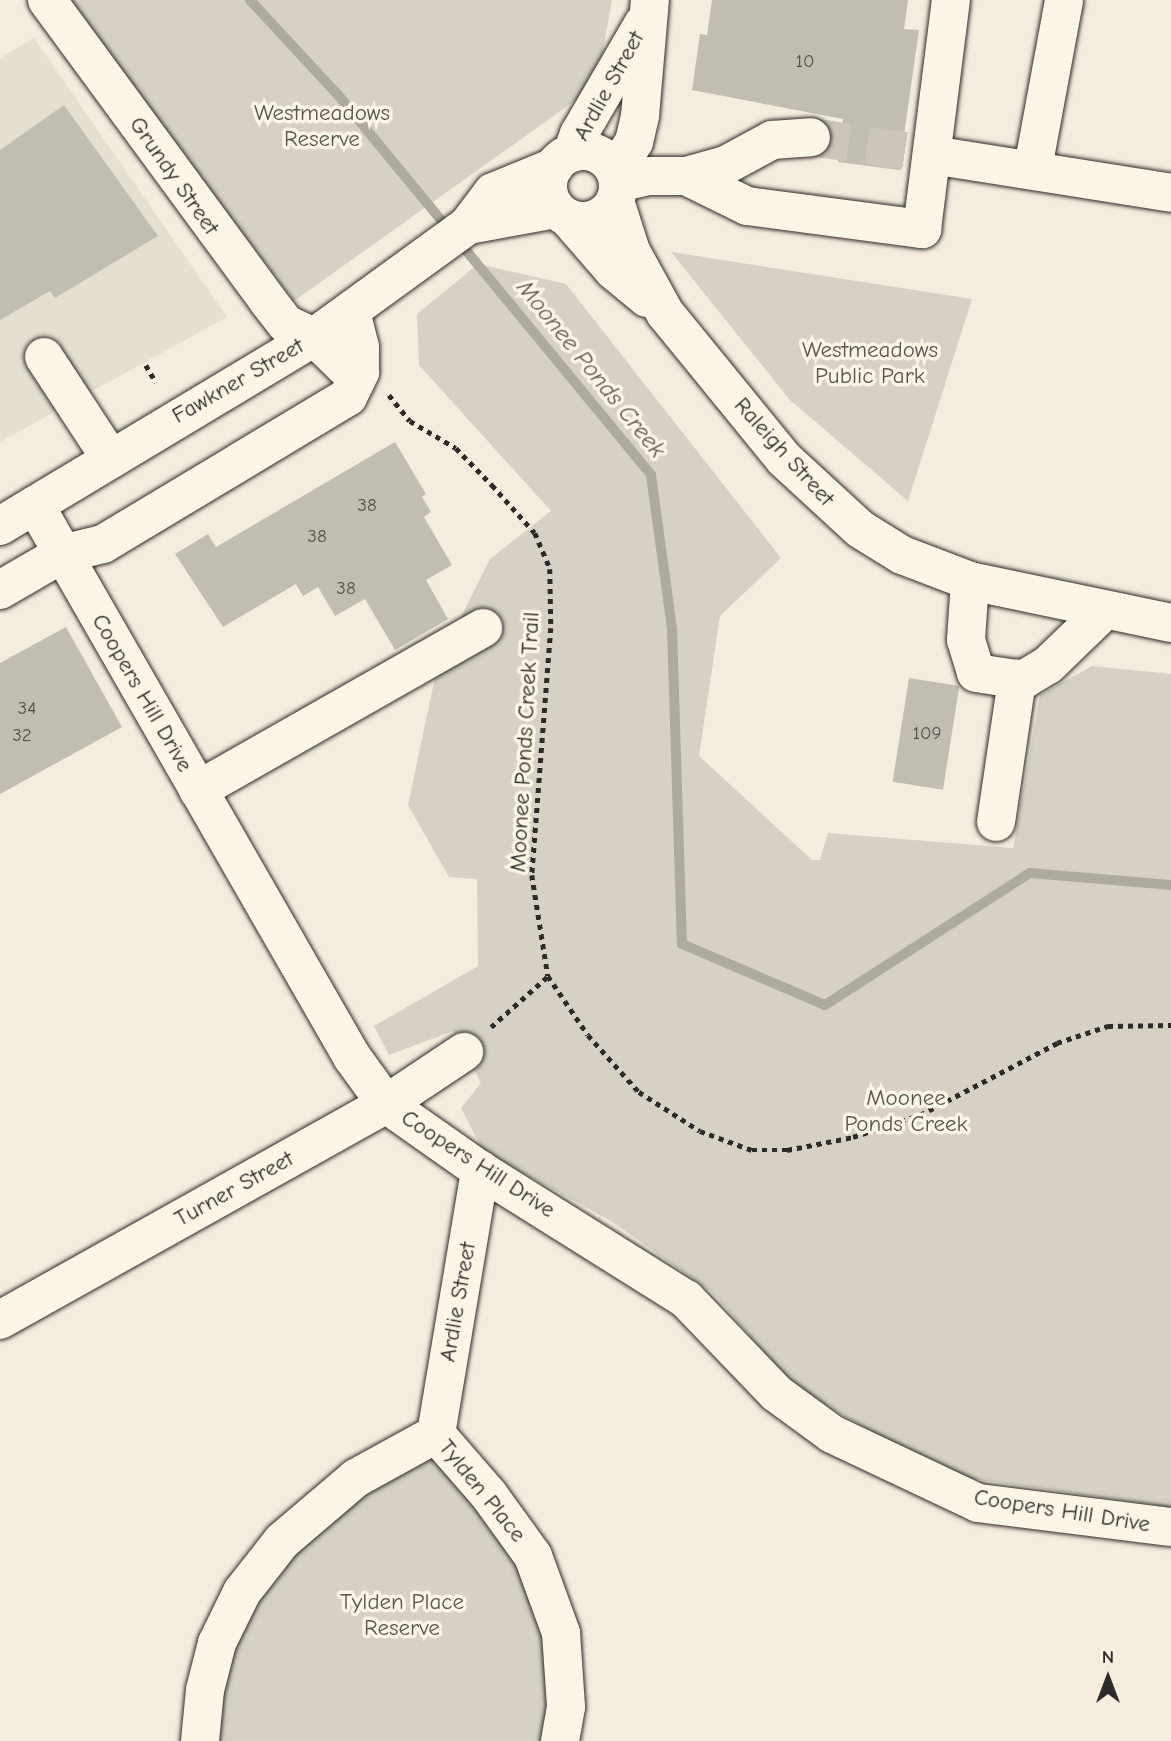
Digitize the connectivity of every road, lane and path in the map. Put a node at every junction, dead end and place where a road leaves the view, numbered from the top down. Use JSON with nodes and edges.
{"nodes":[{"id":1,"x":47,"y":0,"type":"edge"},
{"id":2,"x":951,"y":0,"type":"edge"},
{"id":3,"x":1064,"y":0,"type":"edge"},
{"id":4,"x":648,"y":10,"type":"edge"},
{"id":5,"x":811,"y":137,"type":"tunnel mouth"},
{"id":6,"x":932,"y":155,"type":"junction"},
{"id":7,"x":563,"y":160,"type":"junction"},
{"id":8,"x":1033,"y":169,"type":"junction"},
{"id":9,"x":686,"y":176,"type":"junction"},
{"id":10,"x":616,"y":185,"type":"junction"},
{"id":11,"x":1171,"y":193,"type":"edge"},
{"id":12,"x":562,"y":213,"type":"junction"},
{"id":13,"x":468,"y":225,"type":"junction"},
{"id":14,"x":351,"y":311,"type":"junction"},
{"id":15,"x":664,"y":313,"type":"junction"},
{"id":16,"x":314,"y":337,"type":"junction"},
{"id":17,"x":44,"y":357,"type":"dead end"},
{"id":18,"x":146,"y":365,"type":"dead end"},
{"id":19,"x":156,"y":382,"type":"dead end"},
{"id":20,"x":355,"y":383,"type":"junction"},
{"id":21,"x":110,"y":458,"type":"junction"},
{"id":22,"x":35,"y":505,"type":"junction"},
{"id":23,"x":0,"y":526,"type":"edge"},
{"id":24,"x":62,"y":554,"type":"junction"},
{"id":25,"x":970,"y":581,"type":"junction"},
{"id":26,"x":0,"y":590,"type":"edge"},
{"id":27,"x":1105,"y":610,"type":"junction"},
{"id":28,"x":1171,"y":623,"type":"edge"},
{"id":29,"x":483,"y":628,"type":"dead end"},
{"id":30,"x":1017,"y":679,"type":"junction"},
{"id":31,"x":198,"y":790,"type":"junction"},
{"id":32,"x":996,"y":821,"type":"dead end"},
{"id":33,"x":548,"y":976,"type":"junction"},
{"id":34,"x":1171,"y":1025,"type":"edge"},
{"id":35,"x":464,"y":1052,"type":"joint"},
{"id":36,"x":386,"y":1104,"type":"junction"},
{"id":37,"x":480,"y":1170,"type":"junction"},
{"id":38,"x":0,"y":1320,"type":"edge"},
{"id":39,"x":436,"y":1434,"type":"junction"},
{"id":40,"x":1171,"y":1527,"type":"edge"},
{"id":41,"x":200,"y":1741,"type":"edge"},
{"id":42,"x":560,"y":1741,"type":"edge"}],
"edges":[{"from":1,"to":16,"type":"street","name":"Grundy Street"},
{"from":2,"to":6,"type":"street"},
{"from":3,"to":8,"type":"street"},
{"from":4,"to":7,"type":"street","name":"Ardlie Street"},
{"from":4,"to":10,"type":"street","name":"Ardlie Street"},
{"from":5,"to":9,"type":"street"},
{"from":6,"to":8,"type":"street"},
{"from":6,"to":9,"type":"street"},
{"from":7,"to":10,"type":"street"},
{"from":7,"to":12,"type":"street"},
{"from":7,"to":13,"type":"street","name":"Fawkner Street"},
{"from":8,"to":11,"type":"street"},
{"from":9,"to":10,"type":"street"},
{"from":10,"to":12,"type":"street"},
{"from":10,"to":15,"type":"street","name":"Raleigh Street"},
{"from":12,"to":13,"type":"street","name":"Fawkner Street"},
{"from":12,"to":15,"type":"street","name":"Raleigh Street"},
{"from":13,"to":14,"type":"street","name":"Fawkner Street"},
{"from":14,"to":16,"type":"street","name":"Fawkner Street"},
{"from":14,"to":20,"type":"street"},
{"from":15,"to":25,"type":"street","name":"Raleigh Street"},
{"from":16,"to":20,"type":"street","name":"Grundy Street"},
{"from":16,"to":21,"type":"street","name":"Fawkner Street"},
{"from":17,"to":21,"type":"street"},
{"from":18,"to":19,"type":"path"},
{"from":20,"to":24,"type":"street"},
{"from":20,"to":33,"type":"path","name":"Moonee Ponds Creek Trail"},
{"from":21,"to":22,"type":"street","name":"Fawkner Street"},
{"from":22,"to":23,"type":"street","name":"Fawkner Street"},
{"from":22,"to":24,"type":"street","name":"Coopers Hill Drive"},
{"from":24,"to":26,"type":"street"},
{"from":24,"to":31,"type":"street","name":"Coopers Hill Drive"},
{"from":25,"to":27,"type":"street","name":"Raleigh Street"},
{"from":25,"to":30,"type":"street"},
{"from":27,"to":28,"type":"street","name":"Raleigh Street"},
{"from":27,"to":30,"type":"street"},
{"from":29,"to":31,"type":"street"},
{"from":30,"to":32,"type":"street"},
{"from":31,"to":36,"type":"street","name":"Coopers Hill Drive"},
{"from":33,"to":34,"type":"path","name":"Moonee Ponds Creek Trail"},
{"from":33,"to":35,"type":"path"},
{"from":35,"to":36,"type":"street","name":"Turner Street"},
{"from":36,"to":37,"type":"street","name":"Coopers Hill Drive"},
{"from":36,"to":38,"type":"street","name":"Turner Street"},
{"from":37,"to":39,"type":"street","name":"Ardlie Street"},
{"from":37,"to":40,"type":"street","name":"Coopers Hill Drive"},
{"from":39,"to":41,"type":"street","name":"Tylden Place"},
{"from":39,"to":42,"type":"street","name":"Tylden Place"}]}
